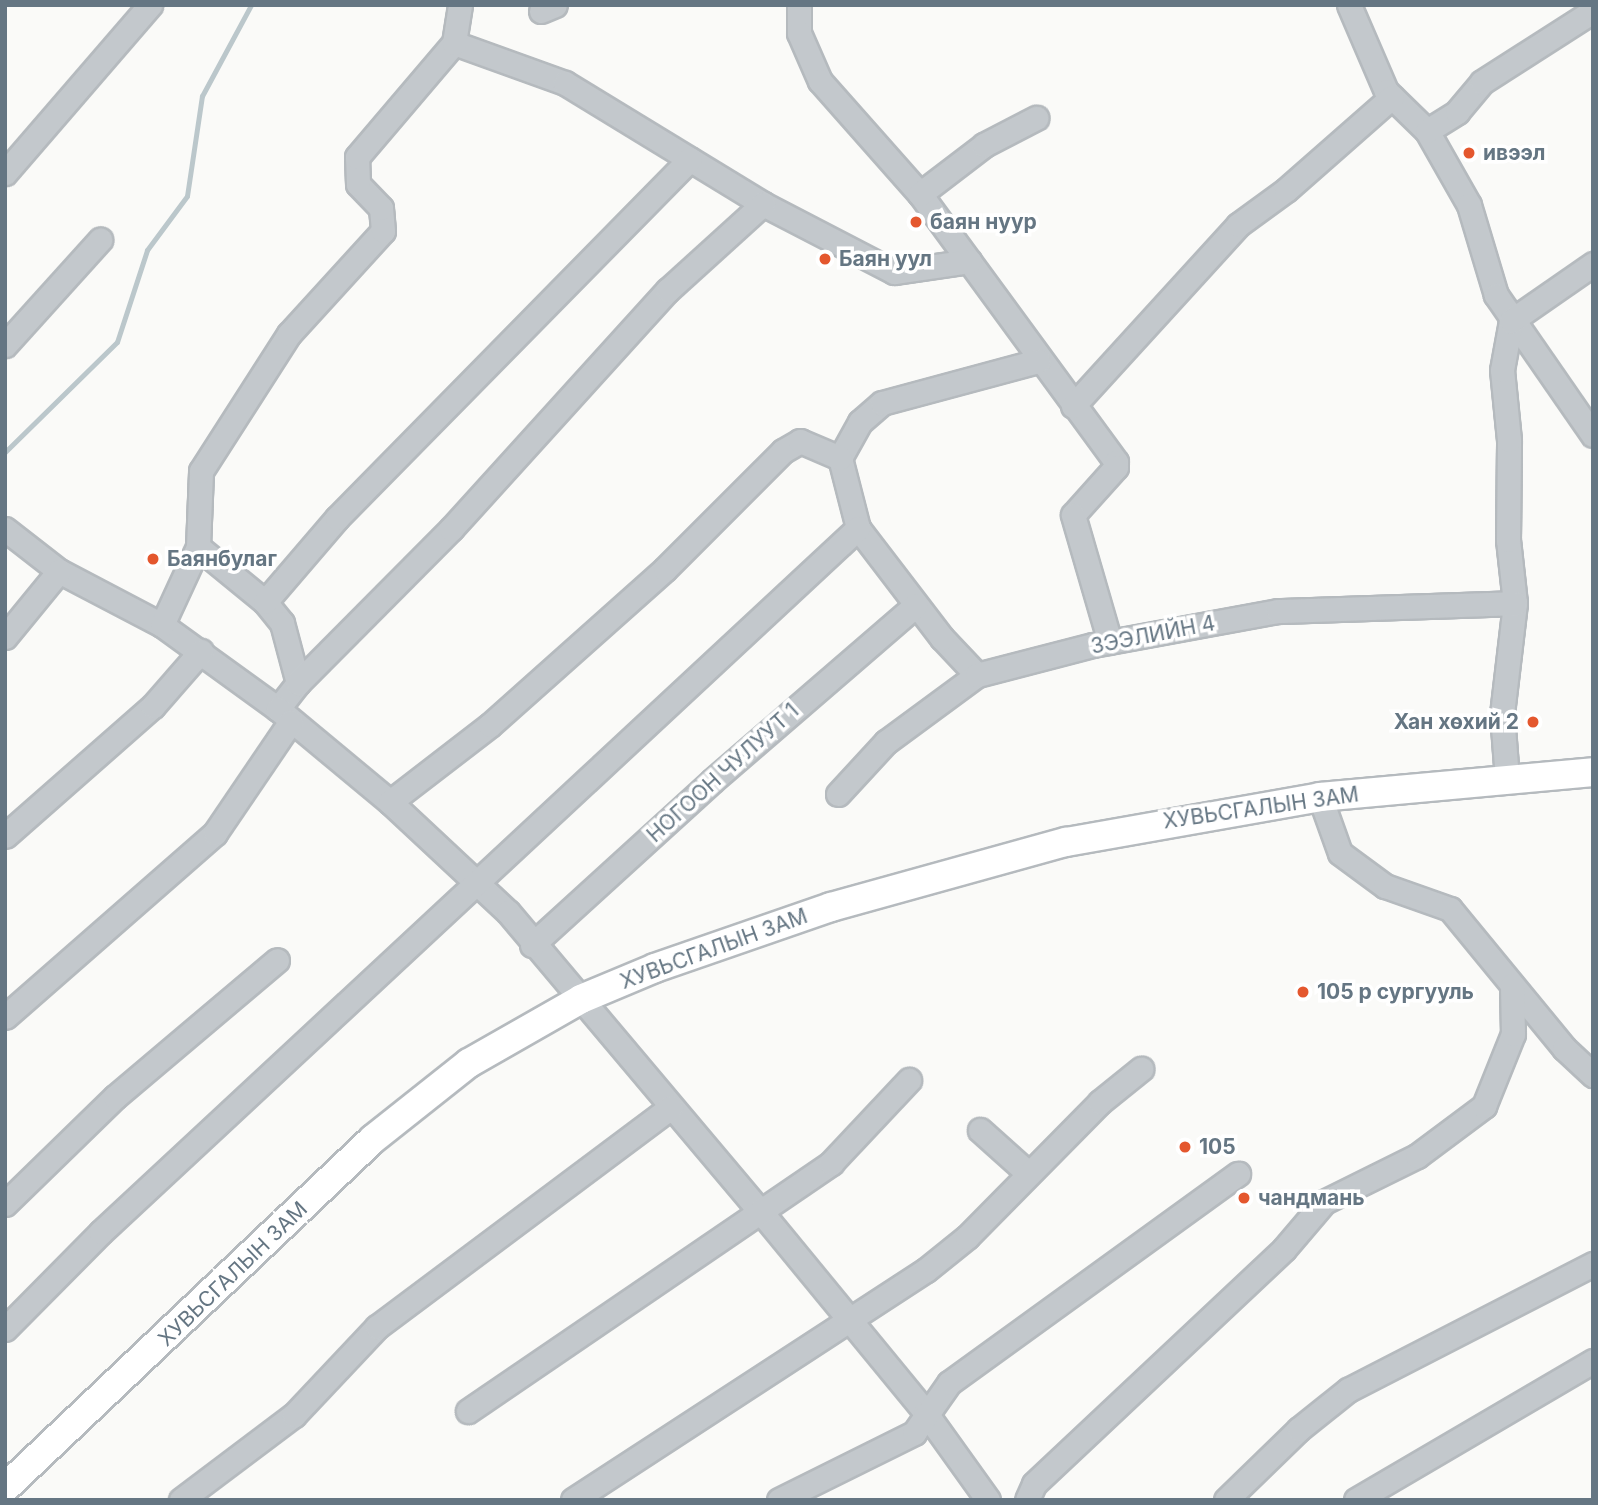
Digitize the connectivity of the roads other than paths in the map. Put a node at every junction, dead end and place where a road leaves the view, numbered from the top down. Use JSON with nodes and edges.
{"nodes":[{"id":1,"x":150,"y":5,"type":"edge"},
{"id":2,"x":460,"y":5,"type":"edge"},
{"id":3,"x":799,"y":5,"type":"edge"},
{"id":4,"x":1349,"y":5,"type":"edge"},
{"id":5,"x":1593,"y":11,"type":"edge"},
{"id":6,"x":454,"y":43,"type":"junction"},
{"id":7,"x":1392,"y":97,"type":"junction"},
{"id":8,"x":1036,"y":118,"type":"dead end"},
{"id":9,"x":1427,"y":131,"type":"junction"},
{"id":10,"x":690,"y":159,"type":"junction"},
{"id":11,"x":5,"y":173,"type":"edge"},
{"id":12,"x":920,"y":194,"type":"junction"},
{"id":13,"x":763,"y":204,"type":"junction"},
{"id":14,"x":100,"y":240,"type":"dead end"},
{"id":15,"x":969,"y":261,"type":"junction"},
{"id":16,"x":1593,"y":264,"type":"edge"},
{"id":17,"x":1511,"y":321,"type":"junction"},
{"id":18,"x":5,"y":345,"type":"edge"},
{"id":19,"x":1038,"y":361,"type":"junction"},
{"id":20,"x":1073,"y":406,"type":"junction"},
{"id":21,"x":1593,"y":435,"type":"edge"},
{"id":22,"x":840,"y":458,"type":"junction"},
{"id":23,"x":5,"y":528,"type":"edge"},
{"id":24,"x":858,"y":528,"type":"junction"},
{"id":25,"x":198,"y":547,"type":"junction"},
{"id":26,"x":59,"y":571,"type":"junction"},
{"id":27,"x":265,"y":602,"type":"junction"},
{"id":28,"x":1516,"y":603,"type":"junction"},
{"id":29,"x":916,"y":605,"type":"junction"},
{"id":30,"x":162,"y":625,"type":"junction"},
{"id":31,"x":5,"y":637,"type":"edge"},
{"id":32,"x":1110,"y":642,"type":"junction"},
{"id":33,"x":201,"y":651,"type":"junction"},
{"id":34,"x":976,"y":675,"type":"junction"},
{"id":35,"x":298,"y":683,"type":"junction"},
{"id":36,"x":285,"y":715,"type":"junction"},
{"id":37,"x":1593,"y":772,"type":"edge"},
{"id":38,"x":1507,"y":779,"type":"junction"},
{"id":39,"x":838,"y":794,"type":"dead end"},
{"id":40,"x":1320,"y":797,"type":"junction"},
{"id":41,"x":390,"y":802,"type":"junction"},
{"id":42,"x":5,"y":836,"type":"edge"},
{"id":43,"x":478,"y":883,"type":"junction"},
{"id":44,"x":532,"y":945,"type":"junction"},
{"id":45,"x":277,"y":960,"type":"dead end"},
{"id":46,"x":1512,"y":985,"type":"junction"},
{"id":47,"x":581,"y":999,"type":"junction"},
{"id":48,"x":5,"y":1017,"type":"edge"},
{"id":49,"x":1589,"y":1062,"type":"edge"},
{"id":50,"x":1141,"y":1069,"type":"dead end"},
{"id":51,"x":909,"y":1080,"type":"dead end"},
{"id":52,"x":671,"y":1107,"type":"junction"},
{"id":53,"x":980,"y":1130,"type":"dead end"},
{"id":54,"x":1028,"y":1173,"type":"junction"},
{"id":55,"x":1238,"y":1174,"type":"dead end"},
{"id":56,"x":5,"y":1205,"type":"edge"},
{"id":57,"x":761,"y":1212,"type":"junction"},
{"id":58,"x":1593,"y":1264,"type":"edge"},
{"id":59,"x":848,"y":1319,"type":"junction"},
{"id":60,"x":5,"y":1329,"type":"edge"},
{"id":61,"x":1593,"y":1361,"type":"edge"},
{"id":62,"x":468,"y":1411,"type":"dead end"},
{"id":63,"x":925,"y":1412,"type":"junction"},
{"id":64,"x":5,"y":1488,"type":"edge"},
{"id":65,"x":181,"y":1500,"type":"edge"},
{"id":66,"x":573,"y":1500,"type":"edge"},
{"id":67,"x":779,"y":1500,"type":"edge"},
{"id":68,"x":988,"y":1500,"type":"edge"},
{"id":69,"x":1027,"y":1500,"type":"edge"},
{"id":70,"x":1226,"y":1500,"type":"edge"},
{"id":71,"x":1356,"y":1500,"type":"edge"}],
"edges":[{"from":1,"to":11,"type":"street"},
{"from":2,"to":6,"type":"street"},
{"from":3,"to":12,"type":"street"},
{"from":4,"to":7,"type":"street"},
{"from":5,"to":9,"type":"street"},
{"from":6,"to":10,"type":"street"},
{"from":6,"to":25,"type":"street"},
{"from":7,"to":9,"type":"street"},
{"from":7,"to":20,"type":"street"},
{"from":8,"to":12,"type":"street"},
{"from":9,"to":17,"type":"street"},
{"from":10,"to":13,"type":"street"},
{"from":10,"to":27,"type":"street"},
{"from":12,"to":15,"type":"street"},
{"from":13,"to":15,"type":"street"},
{"from":13,"to":35,"type":"street"},
{"from":14,"to":18,"type":"street"},
{"from":15,"to":19,"type":"street"},
{"from":16,"to":17,"type":"street"},
{"from":17,"to":21,"type":"street"},
{"from":17,"to":28,"type":"street"},
{"from":19,"to":20,"type":"street"},
{"from":19,"to":22,"type":"street"},
{"from":20,"to":32,"type":"street"},
{"from":22,"to":24,"type":"street"},
{"from":22,"to":41,"type":"street"},
{"from":23,"to":26,"type":"street"},
{"from":24,"to":29,"type":"street"},
{"from":24,"to":43,"type":"street"},
{"from":25,"to":27,"type":"street"},
{"from":25,"to":30,"type":"street"},
{"from":26,"to":30,"type":"street"},
{"from":26,"to":31,"type":"street"},
{"from":27,"to":35,"type":"street"},
{"from":28,"to":32,"type":"street","name":"ЗЭЭЛИЙН 4"},
{"from":28,"to":38,"type":"street"},
{"from":29,"to":34,"type":"street"},
{"from":29,"to":44,"type":"street","name":"НОГООН ЧУЛУУТ 1"},
{"from":30,"to":33,"type":"street"},
{"from":32,"to":34,"type":"street","name":"ЗЭЭЛИЙН 4"},
{"from":33,"to":36,"type":"street"},
{"from":33,"to":42,"type":"street"},
{"from":34,"to":39,"type":"street","name":"ЗЭЭЛИЙН 4"},
{"from":35,"to":36,"type":"street"},
{"from":36,"to":41,"type":"street"},
{"from":36,"to":48,"type":"street"},
{"from":37,"to":38,"type":"main road","name":"ХУВЬСГАЛЫН ЗАМ"},
{"from":38,"to":40,"type":"main road","name":"ХУВЬСГАЛЫН ЗАМ"},
{"from":40,"to":46,"type":"street"},
{"from":40,"to":47,"type":"main road","name":"ХУВЬСГАЛЫН ЗАМ"},
{"from":41,"to":43,"type":"street"},
{"from":43,"to":44,"type":"street"},
{"from":43,"to":60,"type":"street"},
{"from":44,"to":47,"type":"street"},
{"from":45,"to":56,"type":"street"},
{"from":46,"to":49,"type":"street"},
{"from":46,"to":69,"type":"street"},
{"from":47,"to":52,"type":"street"},
{"from":47,"to":64,"type":"main road","name":"ХУВЬСГАЛЫН ЗАМ"},
{"from":50,"to":54,"type":"street"},
{"from":51,"to":57,"type":"street"},
{"from":52,"to":57,"type":"street"},
{"from":52,"to":65,"type":"street"},
{"from":53,"to":54,"type":"street"},
{"from":54,"to":59,"type":"street"},
{"from":55,"to":63,"type":"street"},
{"from":57,"to":59,"type":"street"},
{"from":57,"to":62,"type":"street"},
{"from":58,"to":70,"type":"street"},
{"from":59,"to":63,"type":"street"},
{"from":59,"to":66,"type":"street"},
{"from":61,"to":71,"type":"street"},
{"from":63,"to":67,"type":"street"},
{"from":63,"to":68,"type":"street"}]}
